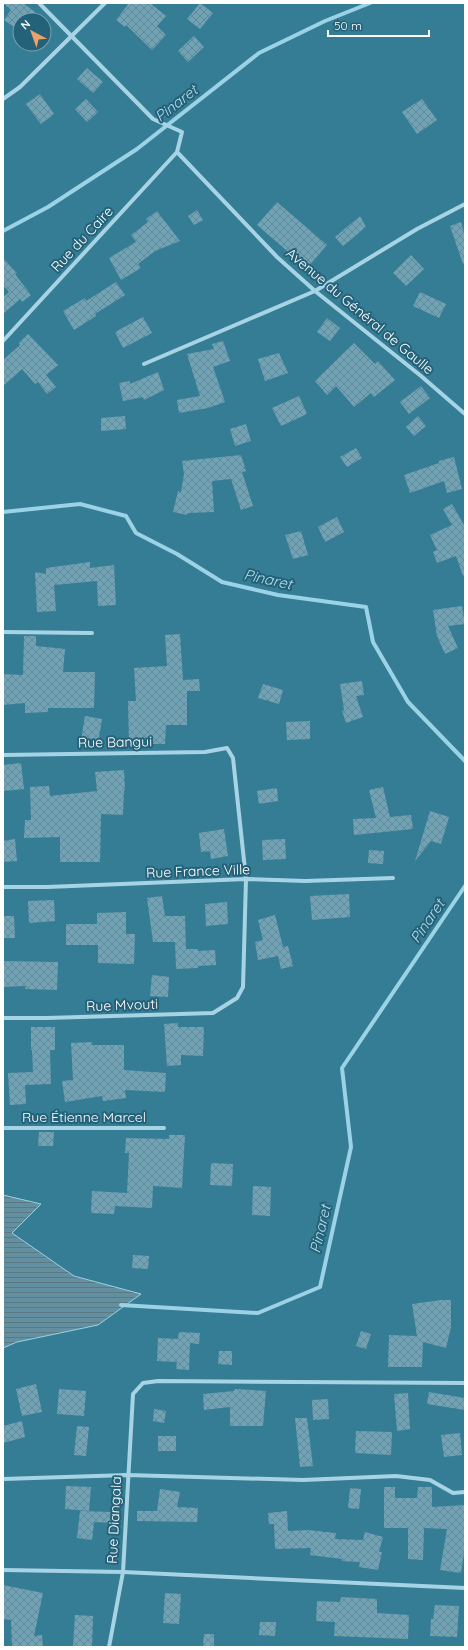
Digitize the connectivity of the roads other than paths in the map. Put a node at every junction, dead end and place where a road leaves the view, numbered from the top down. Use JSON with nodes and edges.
{"nodes":[{"id":1,"x":39,"y":3,"type":"edge"},
{"id":2,"x":105,"y":3,"type":"edge"},
{"id":3,"x":72,"y":36,"type":"junction"},
{"id":4,"x":3,"y":99,"type":"edge"},
{"id":5,"x":177,"y":152,"type":"junction"},
{"id":6,"x":465,"y":204,"type":"edge"},
{"id":7,"x":315,"y":291,"type":"junction"},
{"id":8,"x":3,"y":341,"type":"edge"},
{"id":9,"x":144,"y":364,"type":"dead end"},
{"id":10,"x":465,"y":414,"type":"edge"},
{"id":11,"x":3,"y":632,"type":"edge"},
{"id":12,"x":92,"y":633,"type":"dead end"},
{"id":13,"x":3,"y":755,"type":"edge"},
{"id":14,"x":393,"y":878,"type":"dead end"},
{"id":15,"x":246,"y":879,"type":"junction"},
{"id":16,"x":3,"y":887,"type":"edge"},
{"id":17,"x":3,"y":1018,"type":"edge"},
{"id":18,"x":3,"y":1128,"type":"edge"},
{"id":19,"x":164,"y":1128,"type":"dead end"},
{"id":20,"x":465,"y":1383,"type":"edge"},
{"id":21,"x":127,"y":1475,"type":"junction"},
{"id":22,"x":3,"y":1480,"type":"edge"},
{"id":23,"x":465,"y":1492,"type":"edge"},
{"id":24,"x":3,"y":1570,"type":"edge"},
{"id":25,"x":122,"y":1572,"type":"junction"},
{"id":26,"x":465,"y":1588,"type":"edge"},
{"id":27,"x":109,"y":1647,"type":"edge"}],
"edges":[{"from":1,"to":3,"type":"street"},
{"from":2,"to":3,"type":"street"},
{"from":3,"to":4,"type":"street"},
{"from":3,"to":5,"type":"street"},
{"from":5,"to":7,"type":"street","name":"Avenue du Général de Gaulle"},
{"from":5,"to":8,"type":"street","name":"Rue du Caire"},
{"from":6,"to":7,"type":"street"},
{"from":7,"to":9,"type":"street"},
{"from":7,"to":10,"type":"street","name":"Avenue du Général de Gaulle"},
{"from":11,"to":12,"type":"street"},
{"from":13,"to":15,"type":"street","name":"Rue Bangui"},
{"from":14,"to":15,"type":"street","name":"Rue France Ville"},
{"from":15,"to":16,"type":"street","name":"Rue France Ville"},
{"from":15,"to":17,"type":"street","name":"Rue Mvouti"},
{"from":18,"to":19,"type":"street","name":"Rue Étienne Marcel"},
{"from":20,"to":21,"type":"street","name":"Rue Diangala"},
{"from":21,"to":22,"type":"street"},
{"from":21,"to":23,"type":"street"},
{"from":21,"to":25,"type":"street","name":"Rue Diangala"},
{"from":24,"to":25,"type":"street"},
{"from":25,"to":26,"type":"street"},
{"from":25,"to":27,"type":"street","name":"Rue Diangala"}]}
